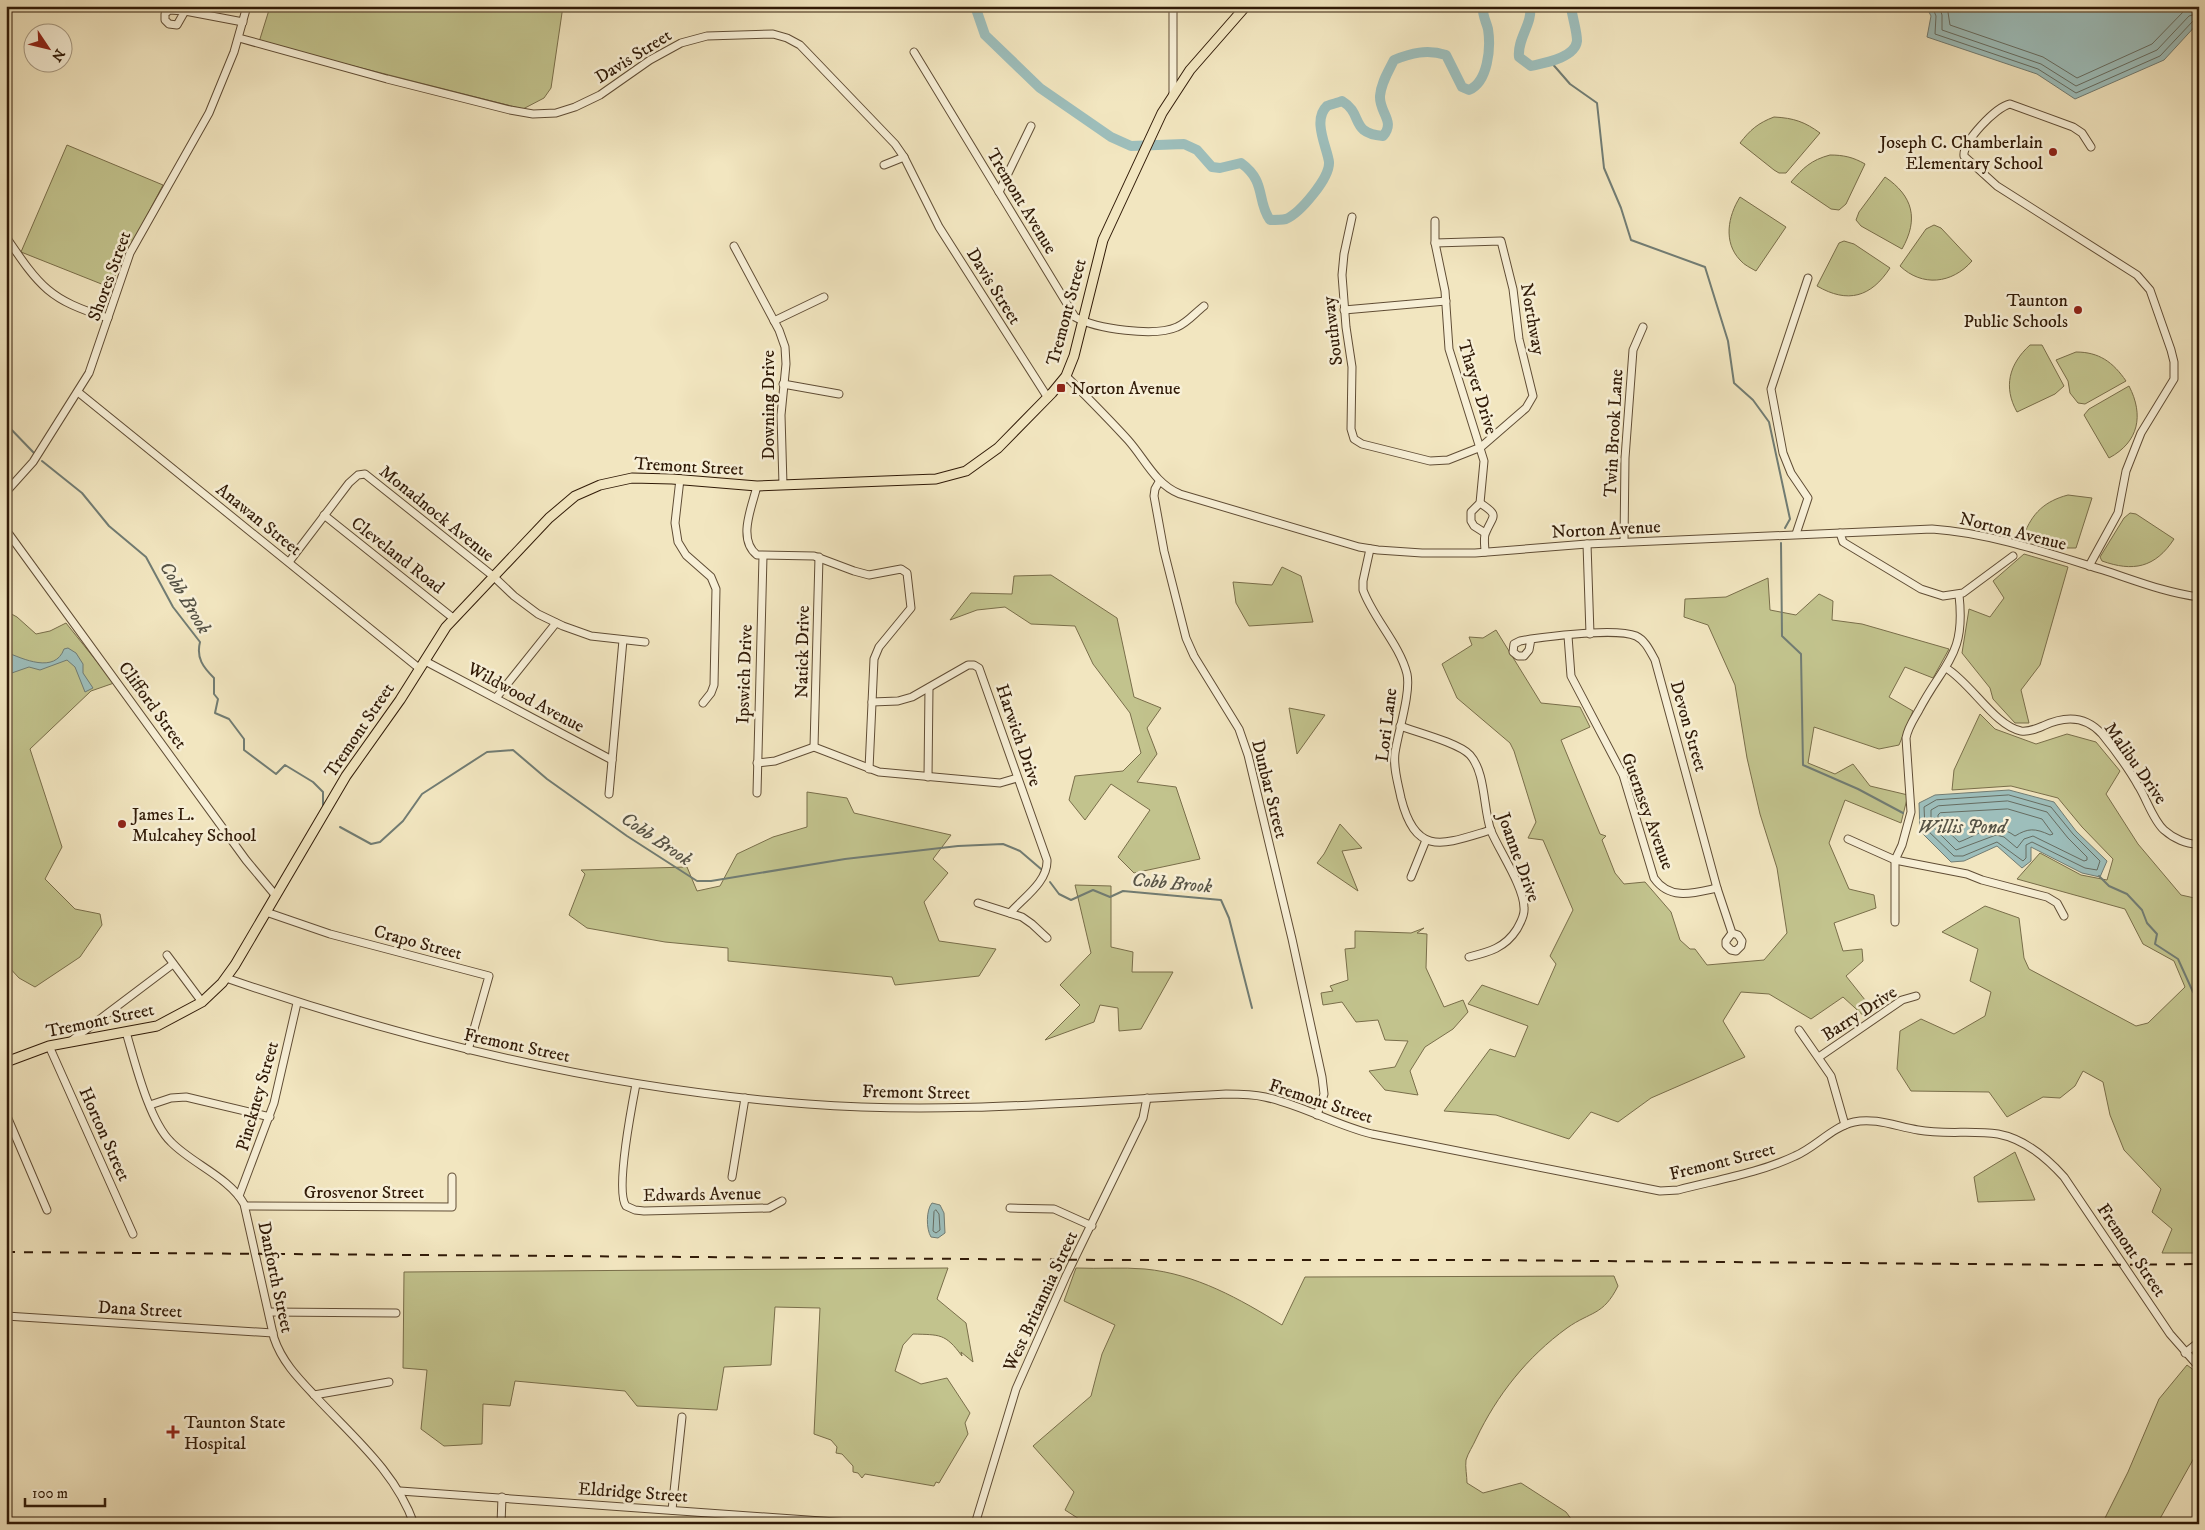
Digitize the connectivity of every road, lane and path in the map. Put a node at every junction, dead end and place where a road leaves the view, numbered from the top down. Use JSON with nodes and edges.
{"nodes":[{"id":1,"x":247,"y":6,"type":"edge"},
{"id":2,"x":1173,"y":6,"type":"edge"},
{"id":3,"x":1246,"y":6,"type":"edge"},
{"id":4,"x":185,"y":11,"type":"dead end"},
{"id":5,"x":243,"y":22,"type":"junction"},
{"id":6,"x":239,"y":38,"type":"junction"},
{"id":7,"x":914,"y":52,"type":"dead end"},
{"id":8,"x":6,"y":76,"type":"edge"},
{"id":9,"x":6,"y":84,"type":"edge"},
{"id":10,"x":1173,"y":94,"type":"junction"},
{"id":11,"x":1030,"y":126,"type":"dead end"},
{"id":12,"x":2091,"y":147,"type":"dead end"},
{"id":13,"x":904,"y":157,"type":"junction"},
{"id":14,"x":884,"y":165,"type":"dead end"},
{"id":15,"x":999,"y":192,"type":"junction"},
{"id":16,"x":1352,"y":217,"type":"dead end"},
{"id":17,"x":1435,"y":221,"type":"dead end"},
{"id":18,"x":6,"y":237,"type":"edge"},
{"id":19,"x":1435,"y":243,"type":"junction"},
{"id":20,"x":734,"y":246,"type":"dead end"},
{"id":21,"x":1808,"y":278,"type":"dead end"},
{"id":22,"x":824,"y":297,"type":"dead end"},
{"id":23,"x":1446,"y":300,"type":"junction"},
{"id":24,"x":1204,"y":306,"type":"dead end"},
{"id":25,"x":1344,"y":310,"type":"junction"},
{"id":26,"x":108,"y":318,"type":"junction"},
{"id":27,"x":774,"y":321,"type":"junction"},
{"id":28,"x":1083,"y":321,"type":"junction"},
{"id":29,"x":1643,"y":327,"type":"dead end"},
{"id":30,"x":1066,"y":376,"type":"junction"},
{"id":31,"x":783,"y":384,"type":"junction"},
{"id":32,"x":78,"y":392,"type":"junction"},
{"id":33,"x":839,"y":394,"type":"dead end"},
{"id":34,"x":1048,"y":398,"type":"junction"},
{"id":35,"x":1481,"y":447,"type":"junction"},
{"id":36,"x":680,"y":479,"type":"junction"},
{"id":37,"x":1160,"y":482,"type":"junction"},
{"id":38,"x":783,"y":485,"type":"junction"},
{"id":39,"x":757,"y":486,"type":"junction"},
{"id":40,"x":6,"y":492,"type":"edge"},
{"id":41,"x":1480,"y":503,"type":"junction"},
{"id":42,"x":324,"y":516,"type":"junction"},
{"id":43,"x":6,"y":530,"type":"edge"},
{"id":44,"x":1485,"y":533,"type":"junction"},
{"id":45,"x":1840,"y":533,"type":"junction"},
{"id":46,"x":1796,"y":534,"type":"junction"},
{"id":47,"x":1624,"y":542,"type":"junction"},
{"id":48,"x":1587,"y":544,"type":"junction"},
{"id":49,"x":1370,"y":549,"type":"junction"},
{"id":50,"x":1485,"y":552,"type":"junction"},
{"id":51,"x":763,"y":556,"type":"junction"},
{"id":52,"x":2013,"y":556,"type":"dead end"},
{"id":53,"x":819,"y":557,"type":"junction"},
{"id":54,"x":289,"y":562,"type":"junction"},
{"id":55,"x":2089,"y":566,"type":"junction"},
{"id":56,"x":493,"y":576,"type":"junction"},
{"id":57,"x":1960,"y":594,"type":"junction"},
{"id":58,"x":2199,"y":597,"type":"edge"},
{"id":59,"x":453,"y":618,"type":"junction"},
{"id":60,"x":556,"y":623,"type":"junction"},
{"id":61,"x":1590,"y":634,"type":"junction"},
{"id":62,"x":1568,"y":636,"type":"junction"},
{"id":63,"x":1531,"y":639,"type":"dead end"},
{"id":64,"x":623,"y":640,"type":"junction"},
{"id":65,"x":645,"y":642,"type":"dead end"},
{"id":66,"x":423,"y":665,"type":"junction"},
{"id":67,"x":1946,"y":668,"type":"junction"},
{"id":68,"x":929,"y":688,"type":"junction"},
{"id":69,"x":496,"y":698,"type":"junction"},
{"id":70,"x":872,"y":702,"type":"junction"},
{"id":71,"x":704,"y":703,"type":"dead end"},
{"id":72,"x":1400,"y":726,"type":"junction"},
{"id":73,"x":814,"y":747,"type":"junction"},
{"id":74,"x":612,"y":760,"type":"junction"},
{"id":75,"x":757,"y":762,"type":"junction"},
{"id":76,"x":869,"y":769,"type":"junction"},
{"id":77,"x":928,"y":777,"type":"junction"},
{"id":78,"x":1017,"y":778,"type":"junction"},
{"id":79,"x":757,"y":793,"type":"dead end"},
{"id":80,"x":609,"y":794,"type":"dead end"},
{"id":81,"x":1491,"y":830,"type":"junction"},
{"id":82,"x":1848,"y":839,"type":"dead end"},
{"id":83,"x":1426,"y":840,"type":"junction"},
{"id":84,"x":2199,"y":844,"type":"edge"},
{"id":85,"x":1895,"y":860,"type":"junction"},
{"id":86,"x":1411,"y":877,"type":"dead end"},
{"id":87,"x":1717,"y":888,"type":"junction"},
{"id":88,"x":276,"y":896,"type":"junction"},
{"id":89,"x":978,"y":903,"type":"dead end"},
{"id":90,"x":266,"y":912,"type":"junction"},
{"id":91,"x":1010,"y":913,"type":"junction"},
{"id":92,"x":2064,"y":916,"type":"dead end"},
{"id":93,"x":1895,"y":922,"type":"dead end"},
{"id":94,"x":1732,"y":933,"type":"dead end"},
{"id":95,"x":1047,"y":938,"type":"dead end"},
{"id":96,"x":167,"y":955,"type":"dead end"},
{"id":97,"x":1469,"y":956,"type":"dead end"},
{"id":98,"x":173,"y":964,"type":"junction"},
{"id":99,"x":226,"y":978,"type":"junction"},
{"id":100,"x":1916,"y":996,"type":"dead end"},
{"id":101,"x":202,"y":1002,"type":"junction"},
{"id":102,"x":297,"y":1003,"type":"junction"},
{"id":103,"x":1799,"y":1030,"type":"dead end"},
{"id":104,"x":126,"y":1032,"type":"junction"},
{"id":105,"x":70,"y":1041,"type":"junction"},
{"id":106,"x":49,"y":1046,"type":"junction"},
{"id":107,"x":468,"y":1050,"type":"junction"},
{"id":108,"x":1819,"y":1057,"type":"junction"},
{"id":109,"x":6,"y":1062,"type":"edge"},
{"id":110,"x":636,"y":1084,"type":"junction"},
{"id":111,"x":745,"y":1098,"type":"junction"},
{"id":112,"x":1147,"y":1098,"type":"junction"},
{"id":113,"x":150,"y":1105,"type":"junction"},
{"id":114,"x":6,"y":1114,"type":"edge"},
{"id":115,"x":1317,"y":1115,"type":"junction"},
{"id":116,"x":270,"y":1116,"type":"junction"},
{"id":117,"x":1845,"y":1125,"type":"junction"},
{"id":118,"x":452,"y":1176,"type":"dead end"},
{"id":119,"x":732,"y":1177,"type":"dead end"},
{"id":120,"x":239,"y":1196,"type":"junction"},
{"id":121,"x":782,"y":1201,"type":"dead end"},
{"id":122,"x":245,"y":1206,"type":"junction"},
{"id":123,"x":1010,"y":1208,"type":"dead end"},
{"id":124,"x":47,"y":1210,"type":"dead end"},
{"id":125,"x":1092,"y":1226,"type":"junction"},
{"id":126,"x":133,"y":1234,"type":"dead end"},
{"id":127,"x":269,"y":1312,"type":"junction"},
{"id":128,"x":396,"y":1313,"type":"dead end"},
{"id":129,"x":6,"y":1316,"type":"edge"},
{"id":130,"x":272,"y":1332,"type":"junction"},
{"id":131,"x":2199,"y":1342,"type":"edge"},
{"id":132,"x":2185,"y":1353,"type":"junction"},
{"id":133,"x":2199,"y":1367,"type":"edge"},
{"id":134,"x":389,"y":1382,"type":"dead end"},
{"id":135,"x":314,"y":1395,"type":"junction"},
{"id":136,"x":682,"y":1416,"type":"dead end"},
{"id":137,"x":400,"y":1491,"type":"junction"},
{"id":138,"x":502,"y":1498,"type":"junction"},
{"id":139,"x":672,"y":1510,"type":"junction"},
{"id":140,"x":414,"y":1524,"type":"edge"},
{"id":141,"x":500,"y":1524,"type":"edge"},
{"id":142,"x":864,"y":1524,"type":"edge"},
{"id":143,"x":976,"y":1524,"type":"edge"}],
"edges":[{"from":1,"to":5,"type":"street","name":"Shores Street"},
{"from":2,"to":10,"type":"street"},
{"from":3,"to":10,"type":"main road","name":"Tremont Street"},
{"from":4,"to":5,"type":"street"},
{"from":5,"to":6,"type":"street","name":"Shores Street"},
{"from":6,"to":13,"type":"street","name":"Davis Street"},
{"from":6,"to":26,"type":"street","name":"Shores Street"},
{"from":7,"to":15,"type":"street","name":"Tremont Avenue"},
{"from":8,"to":9,"type":"street"},
{"from":10,"to":28,"type":"main road","name":"Tremont Street"},
{"from":11,"to":15,"type":"street"},
{"from":12,"to":55,"type":"street"},
{"from":13,"to":14,"type":"street"},
{"from":13,"to":34,"type":"street","name":"Davis Street"},
{"from":15,"to":28,"type":"street","name":"Tremont Avenue"},
{"from":16,"to":25,"type":"street","name":"Southway"},
{"from":17,"to":19,"type":"street","name":"Thayer Drive"},
{"from":18,"to":26,"type":"street"},
{"from":19,"to":23,"type":"street","name":"Thayer Drive"},
{"from":19,"to":35,"type":"street","name":"Northway"},
{"from":20,"to":27,"type":"street","name":"Downing Drive"},
{"from":21,"to":46,"type":"street"},
{"from":22,"to":27,"type":"street"},
{"from":23,"to":25,"type":"street"},
{"from":23,"to":35,"type":"street","name":"Thayer Drive"},
{"from":24,"to":28,"type":"street"},
{"from":25,"to":35,"type":"street","name":"Southway"},
{"from":26,"to":32,"type":"street","name":"Shores Street"},
{"from":27,"to":31,"type":"street","name":"Downing Drive"},
{"from":28,"to":30,"type":"main road","name":"Tremont Street"},
{"from":29,"to":47,"type":"street","name":"Twin Brook Lane"},
{"from":30,"to":34,"type":"main road","name":"Tremont Street"},
{"from":30,"to":37,"type":"street","name":"Norton Avenue"},
{"from":31,"to":33,"type":"street"},
{"from":31,"to":38,"type":"street","name":"Downing Drive"},
{"from":32,"to":40,"type":"street","name":"Shores Street"},
{"from":32,"to":54,"type":"street","name":"Anawan Street"},
{"from":34,"to":38,"type":"main road","name":"Tremont Street"},
{"from":35,"to":41,"type":"street","name":"Thayer Drive"},
{"from":36,"to":39,"type":"main road","name":"Tremont Street"},
{"from":36,"to":56,"type":"main road","name":"Tremont Street"},
{"from":36,"to":71,"type":"street"},
{"from":37,"to":49,"type":"street","name":"Norton Avenue"},
{"from":37,"to":115,"type":"street","name":"Dunbar Street"},
{"from":38,"to":39,"type":"main road","name":"Tremont Street"},
{"from":39,"to":51,"type":"street"},
{"from":41,"to":44,"type":"street"},
{"from":41,"to":44,"type":"street","name":"Thayer Drive"},
{"from":42,"to":54,"type":"street"},
{"from":42,"to":56,"type":"street","name":"Monadnock Avenue"},
{"from":42,"to":59,"type":"street","name":"Cleveland Road"},
{"from":43,"to":88,"type":"street","name":"Clifford Street"},
{"from":44,"to":50,"type":"street"},
{"from":45,"to":46,"type":"street","name":"Norton Avenue"},
{"from":45,"to":55,"type":"street","name":"Norton Avenue"},
{"from":45,"to":57,"type":"street"},
{"from":46,"to":47,"type":"street","name":"Norton Avenue"},
{"from":47,"to":48,"type":"street","name":"Norton Avenue"},
{"from":48,"to":50,"type":"street","name":"Norton Avenue"},
{"from":48,"to":61,"type":"street"},
{"from":49,"to":50,"type":"street","name":"Norton Avenue"},
{"from":49,"to":72,"type":"street","name":"Lori Lane"},
{"from":51,"to":53,"type":"street"},
{"from":51,"to":75,"type":"street","name":"Ipswich Drive"},
{"from":52,"to":57,"type":"street"},
{"from":53,"to":70,"type":"street"},
{"from":53,"to":73,"type":"street","name":"Natick Drive"},
{"from":54,"to":66,"type":"street","name":"Anawan Street"},
{"from":55,"to":58,"type":"street","name":"Norton Avenue"},
{"from":56,"to":59,"type":"main road","name":"Tremont Street"},
{"from":56,"to":60,"type":"street","name":"Monadnock Avenue"},
{"from":57,"to":67,"type":"street"},
{"from":59,"to":66,"type":"main road","name":"Tremont Street"},
{"from":60,"to":64,"type":"street","name":"Monadnock Avenue"},
{"from":60,"to":69,"type":"street"},
{"from":61,"to":62,"type":"street","name":"Devon Street"},
{"from":61,"to":87,"type":"street","name":"Devon Street"},
{"from":62,"to":63,"type":"street","name":"Devon Street"},
{"from":62,"to":87,"type":"street","name":"Guernsey Avenue"},
{"from":64,"to":65,"type":"street","name":"Monadnock Avenue"},
{"from":64,"to":74,"type":"street"},
{"from":66,"to":69,"type":"street","name":"Wildwood Avenue"},
{"from":66,"to":88,"type":"main road","name":"Tremont Street"},
{"from":67,"to":84,"type":"street","name":"Malibu Drive"},
{"from":67,"to":85,"type":"street"},
{"from":68,"to":70,"type":"street","name":"Harwich Drive"},
{"from":68,"to":77,"type":"street"},
{"from":68,"to":78,"type":"street","name":"Harwich Drive"},
{"from":69,"to":74,"type":"street","name":"Wildwood Avenue"},
{"from":70,"to":76,"type":"street"},
{"from":72,"to":81,"type":"street","name":"Joanne Drive"},
{"from":72,"to":83,"type":"street","name":"Lori Lane"},
{"from":73,"to":75,"type":"street"},
{"from":73,"to":76,"type":"street"},
{"from":74,"to":80,"type":"street"},
{"from":75,"to":79,"type":"street","name":"Ipswich Drive"},
{"from":76,"to":77,"type":"street"},
{"from":77,"to":78,"type":"street"},
{"from":78,"to":91,"type":"street","name":"Harwich Drive"},
{"from":81,"to":83,"type":"street"},
{"from":81,"to":97,"type":"street","name":"Joanne Drive"},
{"from":82,"to":85,"type":"street"},
{"from":83,"to":86,"type":"street"},
{"from":85,"to":92,"type":"street"},
{"from":85,"to":93,"type":"street"},
{"from":87,"to":94,"type":"street","name":"Devon Street"},
{"from":88,"to":90,"type":"main road","name":"Tremont Street"},
{"from":89,"to":91,"type":"street"},
{"from":90,"to":99,"type":"main road","name":"Tremont Street"},
{"from":90,"to":107,"type":"street","name":"Crapo Street"},
{"from":91,"to":95,"type":"street"},
{"from":96,"to":98,"type":"street"},
{"from":98,"to":101,"type":"street"},
{"from":98,"to":105,"type":"street"},
{"from":99,"to":101,"type":"main road","name":"Tremont Street"},
{"from":99,"to":102,"type":"street","name":"Fremont Street"},
{"from":100,"to":108,"type":"street","name":"Barry Drive"},
{"from":101,"to":104,"type":"main road","name":"Tremont Street"},
{"from":102,"to":107,"type":"street","name":"Fremont Street"},
{"from":102,"to":116,"type":"street","name":"Pinckney Street"},
{"from":103,"to":108,"type":"street"},
{"from":104,"to":105,"type":"main road","name":"Tremont Street"},
{"from":104,"to":113,"type":"street","name":"Danforth Street"},
{"from":105,"to":106,"type":"main road","name":"Tremont Street"},
{"from":106,"to":109,"type":"main road","name":"Tremont Street"},
{"from":106,"to":126,"type":"street","name":"Horton Street"},
{"from":107,"to":110,"type":"street","name":"Fremont Street"},
{"from":108,"to":117,"type":"street"},
{"from":110,"to":111,"type":"street","name":"Fremont Street"},
{"from":110,"to":121,"type":"street","name":"Edwards Avenue"},
{"from":111,"to":112,"type":"street","name":"Fremont Street"},
{"from":111,"to":119,"type":"street"},
{"from":112,"to":115,"type":"street","name":"Fremont Street"},
{"from":112,"to":125,"type":"street","name":"West Britannia Street"},
{"from":113,"to":116,"type":"street"},
{"from":113,"to":120,"type":"street","name":"Danforth Street"},
{"from":114,"to":124,"type":"street"},
{"from":115,"to":117,"type":"street","name":"Fremont Street"},
{"from":116,"to":120,"type":"street","name":"Pinckney Street"},
{"from":117,"to":132,"type":"street","name":"Fremont Street"},
{"from":118,"to":122,"type":"street","name":"Grosvenor Street"},
{"from":120,"to":122,"type":"street","name":"Danforth Street"},
{"from":122,"to":127,"type":"street","name":"Danforth Street"},
{"from":123,"to":125,"type":"street"},
{"from":125,"to":143,"type":"street","name":"West Britannia Street"},
{"from":127,"to":128,"type":"street"},
{"from":127,"to":130,"type":"street","name":"Danforth Street"},
{"from":129,"to":130,"type":"street","name":"Dana Street"},
{"from":130,"to":135,"type":"street","name":"Danforth Street"},
{"from":131,"to":132,"type":"street"},
{"from":132,"to":133,"type":"street","name":"Fremont Street"},
{"from":134,"to":135,"type":"street"},
{"from":135,"to":137,"type":"street","name":"Danforth Street"},
{"from":136,"to":139,"type":"street"},
{"from":137,"to":138,"type":"street","name":"Eldridge Street"},
{"from":137,"to":140,"type":"street","name":"Danforth Street"},
{"from":138,"to":139,"type":"street","name":"Eldridge Street"},
{"from":138,"to":141,"type":"street"},
{"from":139,"to":142,"type":"street","name":"Eldridge Street"}]}
